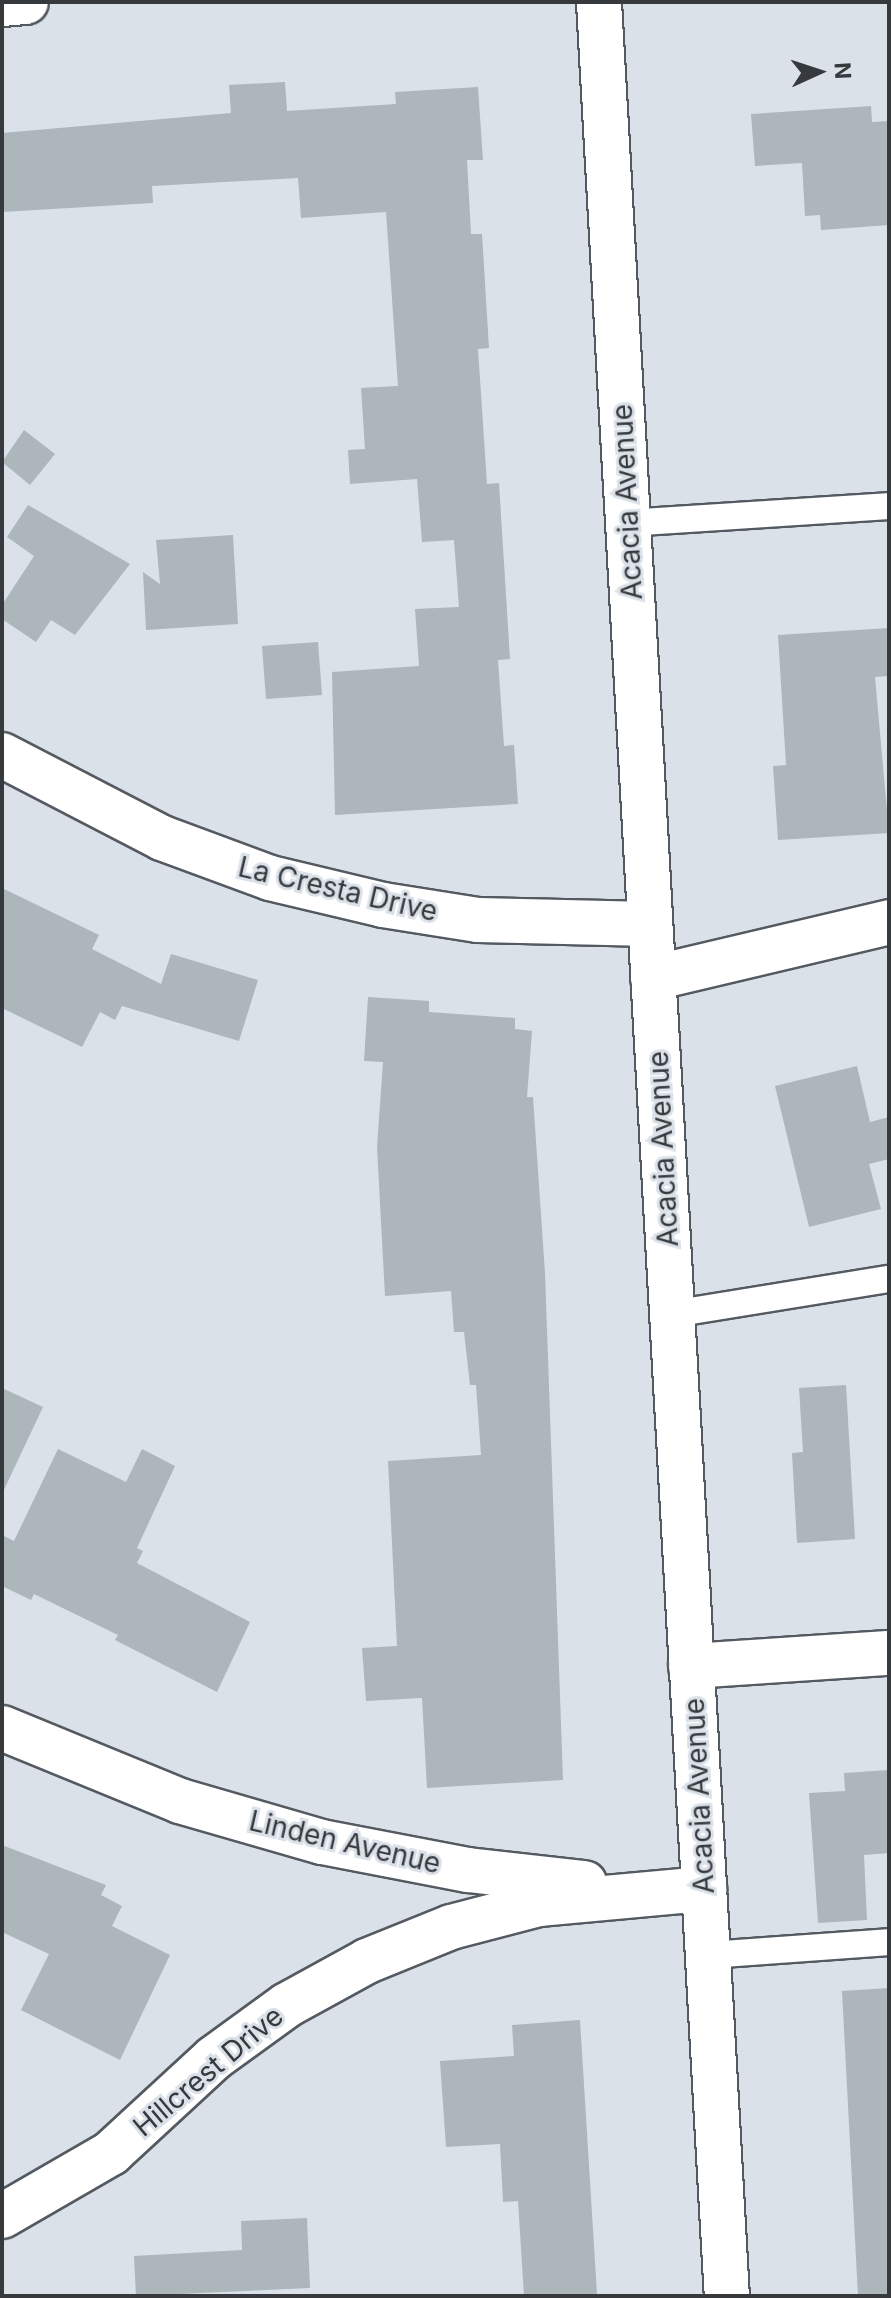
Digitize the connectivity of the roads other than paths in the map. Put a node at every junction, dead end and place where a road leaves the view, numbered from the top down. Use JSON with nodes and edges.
{"nodes":[{"id":1,"x":26,"y":2,"type":"edge"},
{"id":2,"x":599,"y":2,"type":"edge"},
{"id":3,"x":2,"y":4,"type":"edge"},
{"id":4,"x":889,"y":506,"type":"edge"},
{"id":5,"x":628,"y":523,"type":"junction"},
{"id":6,"x":2,"y":755,"type":"edge"},
{"id":7,"x":889,"y":922,"type":"edge"},
{"id":8,"x":650,"y":924,"type":"junction"},
{"id":9,"x":653,"y":978,"type":"junction"},
{"id":10,"x":889,"y":1279,"type":"edge"},
{"id":11,"x":672,"y":1314,"type":"junction"},
{"id":12,"x":889,"y":1653,"type":"edge"},
{"id":13,"x":691,"y":1666,"type":"junction"},
{"id":14,"x":2,"y":1728,"type":"edge"},
{"id":15,"x":704,"y":1889,"type":"junction"},
{"id":16,"x":889,"y":1942,"type":"edge"},
{"id":17,"x":708,"y":1955,"type":"junction"},
{"id":18,"x":2,"y":2216,"type":"edge"},
{"id":19,"x":727,"y":2296,"type":"edge"}],
"edges":[{"from":1,"to":3,"type":"street"},
{"from":2,"to":5,"type":"street","name":"Acacia Avenue"},
{"from":4,"to":5,"type":"lane"},
{"from":5,"to":8,"type":"street","name":"Acacia Avenue"},
{"from":6,"to":8,"type":"street","name":"La Cresta Drive"},
{"from":7,"to":9,"type":"street"},
{"from":8,"to":9,"type":"street","name":"Acacia Avenue"},
{"from":9,"to":11,"type":"street","name":"Acacia Avenue"},
{"from":10,"to":11,"type":"lane"},
{"from":11,"to":13,"type":"street","name":"Acacia Avenue"},
{"from":12,"to":13,"type":"street"},
{"from":13,"to":15,"type":"street","name":"Acacia Avenue"},
{"from":14,"to":15,"type":"street","name":"Linden Avenue"},
{"from":15,"to":17,"type":"street","name":"Acacia Avenue"},
{"from":15,"to":18,"type":"street","name":"Hillcrest Drive"},
{"from":16,"to":17,"type":"lane"},
{"from":17,"to":19,"type":"street","name":"Acacia Avenue"}]}
